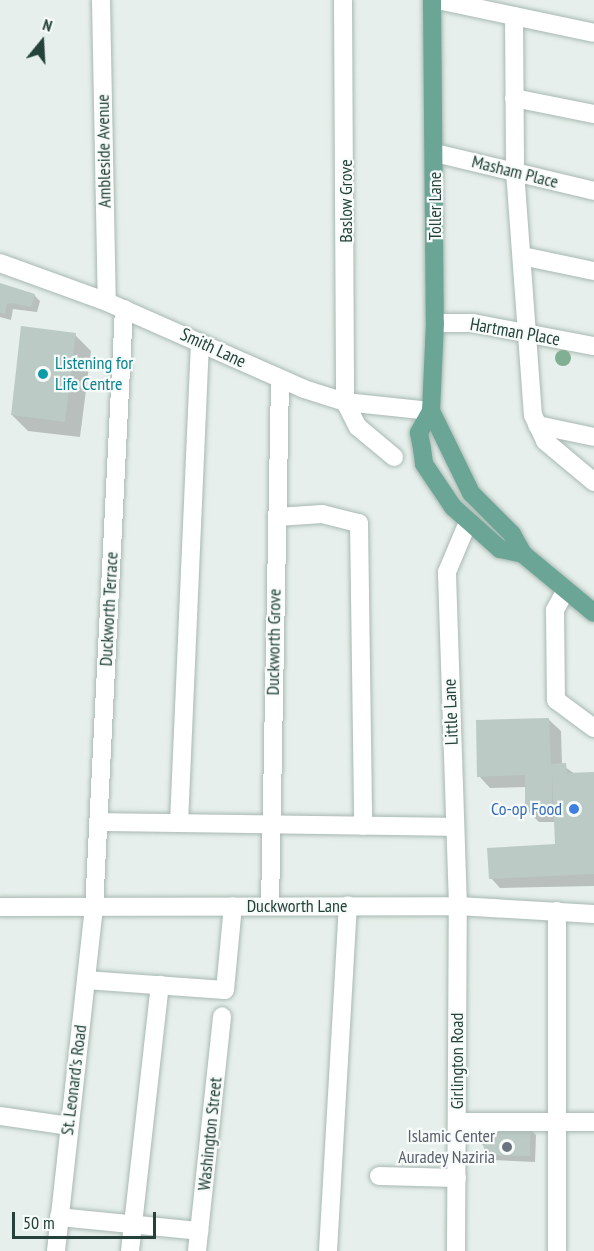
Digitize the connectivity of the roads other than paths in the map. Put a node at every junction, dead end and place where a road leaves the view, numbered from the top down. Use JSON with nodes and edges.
{"nodes":[{"id":1,"x":101,"y":0,"type":"edge"},
{"id":2,"x":344,"y":0,"type":"edge"},
{"id":3,"x":432,"y":0,"type":"edge"},
{"id":4,"x":438,"y":0,"type":"edge"},
{"id":5,"x":514,"y":16,"type":"junction"},
{"id":6,"x":594,"y":33,"type":"edge"},
{"id":7,"x":514,"y":98,"type":"junction"},
{"id":8,"x":594,"y":114,"type":"edge"},
{"id":9,"x":435,"y":153,"type":"junction"},
{"id":10,"x":515,"y":171,"type":"junction"},
{"id":11,"x":594,"y":191,"type":"edge"},
{"id":12,"x":522,"y":256,"type":"junction"},
{"id":13,"x":0,"y":263,"type":"edge"},
{"id":14,"x":594,"y":271,"type":"edge"},
{"id":15,"x":107,"y":302,"type":"junction"},
{"id":16,"x":124,"y":309,"type":"junction"},
{"id":17,"x":435,"y":323,"type":"junction"},
{"id":18,"x":528,"y":334,"type":"junction"},
{"id":19,"x":200,"y":342,"type":"junction"},
{"id":20,"x":594,"y":346,"type":"edge"},
{"id":21,"x":280,"y":379,"type":"junction"},
{"id":22,"x":345,"y":402,"type":"junction"},
{"id":23,"x":431,"y":411,"type":"junction"},
{"id":24,"x":537,"y":425,"type":"junction"},
{"id":25,"x":594,"y":437,"type":"edge"},
{"id":26,"x":394,"y":457,"type":"dead end"},
{"id":27,"x":594,"y":482,"type":"edge"},
{"id":28,"x":277,"y":517,"type":"junction"},
{"id":29,"x":497,"y":520,"type":"junction"},
{"id":30,"x":468,"y":522,"type":"junction"},
{"id":31,"x":523,"y":554,"type":"junction"},
{"id":32,"x":566,"y":590,"type":"junction"},
{"id":33,"x":594,"y":613,"type":"edge"},
{"id":34,"x":594,"y":728,"type":"edge"},
{"id":35,"x":98,"y":822,"type":"junction"},
{"id":36,"x":179,"y":823,"type":"junction"},
{"id":37,"x":270,"y":824,"type":"junction"},
{"id":38,"x":363,"y":826,"type":"junction"},
{"id":39,"x":455,"y":827,"type":"junction"},
{"id":40,"x":233,"y":906,"type":"junction"},
{"id":41,"x":270,"y":906,"type":"junction"},
{"id":42,"x":348,"y":906,"type":"junction"},
{"id":43,"x":458,"y":906,"type":"junction"},
{"id":44,"x":0,"y":907,"type":"edge"},
{"id":45,"x":94,"y":909,"type":"junction"},
{"id":46,"x":557,"y":911,"type":"junction"},
{"id":47,"x":594,"y":914,"type":"edge"},
{"id":48,"x":86,"y":980,"type":"junction"},
{"id":49,"x":160,"y":985,"type":"junction"},
{"id":50,"x":222,"y":1016,"type":"dead end"},
{"id":51,"x":0,"y":1116,"type":"edge"},
{"id":52,"x":457,"y":1122,"type":"junction"},
{"id":53,"x":594,"y":1122,"type":"edge"},
{"id":54,"x":558,"y":1123,"type":"junction"},
{"id":55,"x":69,"y":1126,"type":"junction"},
{"id":56,"x":379,"y":1176,"type":"dead end"},
{"id":57,"x":457,"y":1178,"type":"junction"},
{"id":58,"x":59,"y":1217,"type":"junction"},
{"id":59,"x":133,"y":1225,"type":"junction"},
{"id":60,"x":199,"y":1232,"type":"junction"},
{"id":61,"x":56,"y":1251,"type":"edge"},
{"id":62,"x":130,"y":1251,"type":"edge"},
{"id":63,"x":197,"y":1251,"type":"edge"},
{"id":64,"x":328,"y":1251,"type":"edge"},
{"id":65,"x":456,"y":1251,"type":"edge"},
{"id":66,"x":557,"y":1251,"type":"edge"}],
"edges":[{"from":1,"to":15,"type":"street","name":"Ambleside Avenue"},
{"from":2,"to":22,"type":"street","name":"Baslow Grove"},
{"from":3,"to":9,"type":"main road","name":"Toller Lane"},
{"from":4,"to":5,"type":"street"},
{"from":5,"to":6,"type":"street"},
{"from":5,"to":7,"type":"street"},
{"from":7,"to":8,"type":"street"},
{"from":7,"to":10,"type":"street"},
{"from":9,"to":10,"type":"street","name":"Masham Place"},
{"from":9,"to":17,"type":"main road","name":"Toller Lane"},
{"from":10,"to":11,"type":"street","name":"Masham Place"},
{"from":10,"to":12,"type":"street"},
{"from":12,"to":14,"type":"street"},
{"from":12,"to":18,"type":"street"},
{"from":13,"to":15,"type":"street","name":"Smith Lane"},
{"from":15,"to":16,"type":"street","name":"Smith Lane"},
{"from":16,"to":19,"type":"street","name":"Smith Lane"},
{"from":16,"to":35,"type":"street","name":"Duckworth Terrace"},
{"from":17,"to":18,"type":"street","name":"Hartman Place"},
{"from":17,"to":23,"type":"main road","name":"Toller Lane"},
{"from":18,"to":20,"type":"street","name":"Hartman Place"},
{"from":18,"to":24,"type":"street"},
{"from":19,"to":21,"type":"street","name":"Smith Lane"},
{"from":19,"to":36,"type":"street"},
{"from":21,"to":22,"type":"street","name":"Smith Lane"},
{"from":21,"to":28,"type":"street","name":"Duckworth Grove"},
{"from":22,"to":23,"type":"street","name":"Smith Lane"},
{"from":22,"to":26,"type":"street"},
{"from":23,"to":29,"type":"main road","name":"Toller Lane"},
{"from":23,"to":30,"type":"main road","name":"Toller Lane"},
{"from":24,"to":25,"type":"street"},
{"from":24,"to":27,"type":"street"},
{"from":28,"to":37,"type":"street","name":"Duckworth Grove"},
{"from":28,"to":38,"type":"street"},
{"from":29,"to":30,"type":"main road"},
{"from":29,"to":31,"type":"main road","name":"Toller Lane"},
{"from":30,"to":31,"type":"main road","name":"Toller Lane"},
{"from":30,"to":39,"type":"street","name":"Little Lane"},
{"from":31,"to":32,"type":"main road","name":"Toller Lane"},
{"from":32,"to":33,"type":"main road","name":"Toller Lane"},
{"from":32,"to":34,"type":"street"},
{"from":35,"to":36,"type":"street"},
{"from":35,"to":45,"type":"street","name":"Duckworth Terrace"},
{"from":36,"to":37,"type":"street"},
{"from":37,"to":38,"type":"street"},
{"from":37,"to":41,"type":"street","name":"Duckworth Grove"},
{"from":38,"to":39,"type":"street"},
{"from":39,"to":43,"type":"street","name":"Little Lane"},
{"from":40,"to":41,"type":"street","name":"Duckworth Lane"},
{"from":40,"to":45,"type":"street","name":"Duckworth Lane"},
{"from":40,"to":49,"type":"street"},
{"from":41,"to":42,"type":"street","name":"Duckworth Lane"},
{"from":42,"to":43,"type":"street","name":"Duckworth Lane"},
{"from":42,"to":64,"type":"street"},
{"from":43,"to":46,"type":"street","name":"Duckworth Lane"},
{"from":43,"to":52,"type":"street","name":"Girlington Road"},
{"from":44,"to":45,"type":"street","name":"Duckworth Lane"},
{"from":45,"to":48,"type":"street","name":"St. Leonard's Road"},
{"from":46,"to":47,"type":"street","name":"Duckworth Lane"},
{"from":46,"to":54,"type":"street"},
{"from":48,"to":49,"type":"street"},
{"from":48,"to":55,"type":"street","name":"St. Leonard's Road"},
{"from":49,"to":59,"type":"street"},
{"from":50,"to":60,"type":"street","name":"Washington Street"},
{"from":51,"to":55,"type":"street"},
{"from":52,"to":54,"type":"street"},
{"from":52,"to":57,"type":"street","name":"Girlington Road"},
{"from":53,"to":54,"type":"street"},
{"from":54,"to":66,"type":"street"},
{"from":55,"to":58,"type":"street","name":"St. Leonard's Road"},
{"from":56,"to":57,"type":"street"},
{"from":57,"to":65,"type":"street","name":"Girlington Road"},
{"from":58,"to":59,"type":"street"},
{"from":58,"to":61,"type":"street","name":"St. Leonard's Road"},
{"from":59,"to":60,"type":"street"},
{"from":59,"to":62,"type":"street"},
{"from":60,"to":63,"type":"street","name":"Washington Street"}]}
